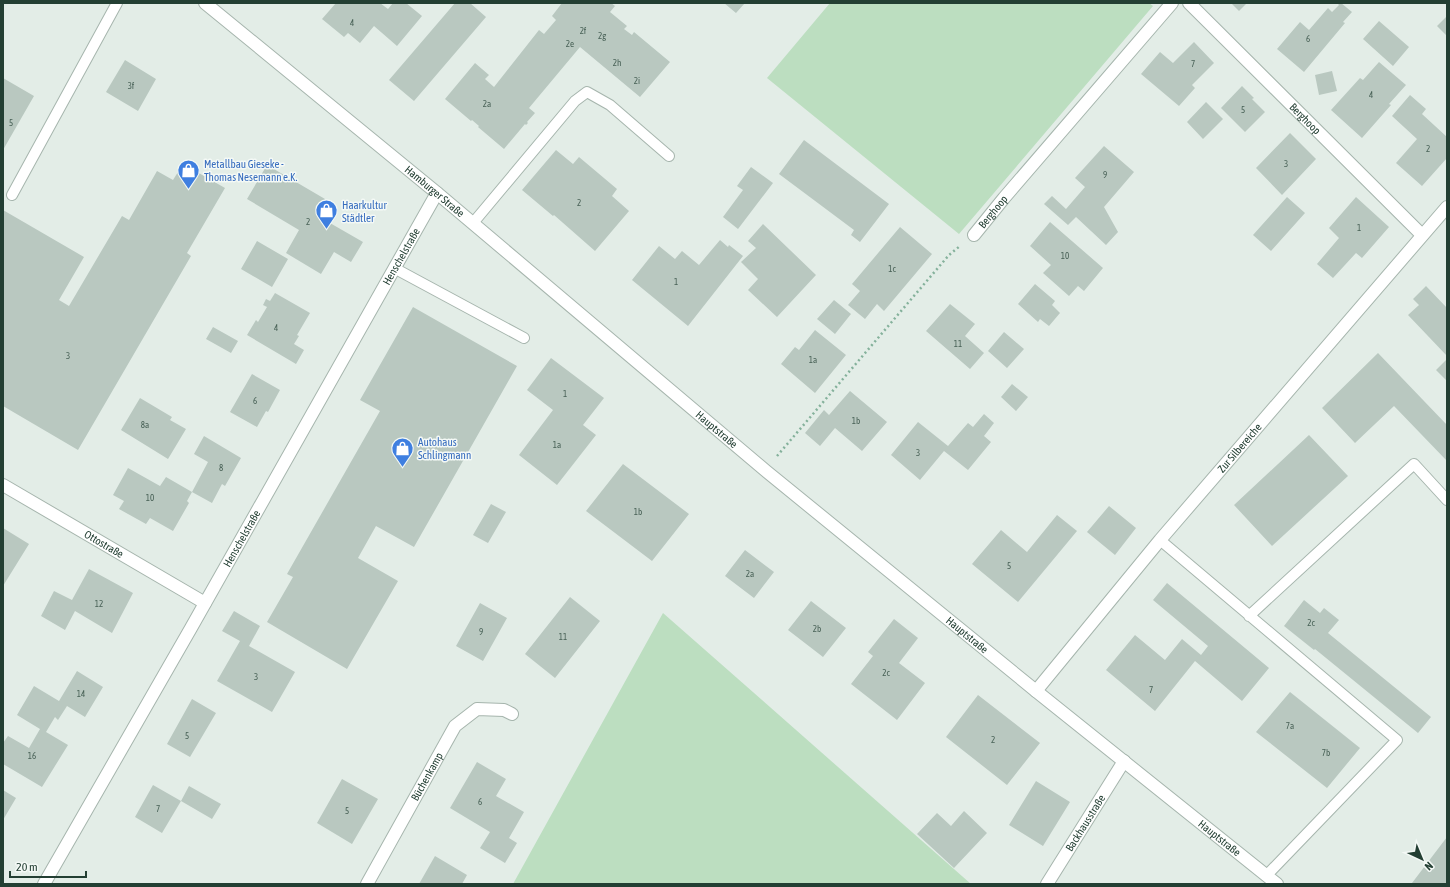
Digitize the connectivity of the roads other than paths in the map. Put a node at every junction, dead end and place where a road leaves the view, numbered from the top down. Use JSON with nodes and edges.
{"nodes":[{"id":1,"x":117,"y":3,"type":"edge"},
{"id":2,"x":204,"y":3,"type":"edge"},
{"id":3,"x":1189,"y":3,"type":"edge"},
{"id":4,"x":1169,"y":4,"type":"edge"},
{"id":5,"x":669,"y":156,"type":"dead end"},
{"id":6,"x":437,"y":193,"type":"junction"},
{"id":7,"x":12,"y":195,"type":"dead end"},
{"id":8,"x":1447,"y":207,"type":"edge"},
{"id":9,"x":473,"y":223,"type":"junction"},
{"id":10,"x":974,"y":235,"type":"road end"},
{"id":11,"x":1422,"y":236,"type":"junction"},
{"id":12,"x":394,"y":268,"type":"junction"},
{"id":13,"x":524,"y":338,"type":"dead end"},
{"id":14,"x":661,"y":383,"type":"joint"},
{"id":15,"x":3,"y":484,"type":"edge"},
{"id":16,"x":1447,"y":500,"type":"edge"},
{"id":17,"x":1160,"y":540,"type":"junction"},
{"id":18,"x":205,"y":603,"type":"junction"},
{"id":19,"x":1249,"y":616,"type":"junction"},
{"id":20,"x":1036,"y":691,"type":"junction"},
{"id":21,"x":512,"y":714,"type":"dead end"},
{"id":22,"x":1124,"y":761,"type":"junction"},
{"id":23,"x":1264,"y":880,"type":"edge"},
{"id":24,"x":44,"y":884,"type":"edge"},
{"id":25,"x":367,"y":884,"type":"edge"},
{"id":26,"x":1047,"y":884,"type":"edge"},
{"id":27,"x":1277,"y":884,"type":"edge"}],
"edges":[{"from":1,"to":7,"type":"lane"},
{"from":2,"to":6,"type":"street","name":"Hamburger Straße"},
{"from":3,"to":11,"type":"street","name":"Berghoop"},
{"from":4,"to":10,"type":"street","name":"Berghoop"},
{"from":5,"to":9,"type":"lane"},
{"from":6,"to":9,"type":"street","name":"Hamburger Straße"},
{"from":6,"to":12,"type":"street","name":"Henschelstraße"},
{"from":8,"to":11,"type":"street","name":"Zur Silbereiche"},
{"from":9,"to":14,"type":"street","name":"Hamburger Straße"},
{"from":11,"to":17,"type":"street","name":"Zur Silbereiche"},
{"from":12,"to":13,"type":"lane"},
{"from":12,"to":18,"type":"street","name":"Henschelstraße"},
{"from":14,"to":20,"type":"street","name":"Hauptstraße"},
{"from":15,"to":18,"type":"street","name":"Ottostraße"},
{"from":16,"to":19,"type":"lane"},
{"from":17,"to":19,"type":"lane"},
{"from":17,"to":20,"type":"street","name":"Zur Silbereiche"},
{"from":18,"to":24,"type":"street","name":"Henschelstraße"},
{"from":19,"to":23,"type":"lane"},
{"from":20,"to":22,"type":"street","name":"Hauptstraße"},
{"from":21,"to":25,"type":"street","name":"Büchenkamp"},
{"from":22,"to":23,"type":"street","name":"Hauptstraße"},
{"from":22,"to":26,"type":"street","name":"Backhausstraße"},
{"from":23,"to":27,"type":"street","name":"Hauptstraße"}]}
